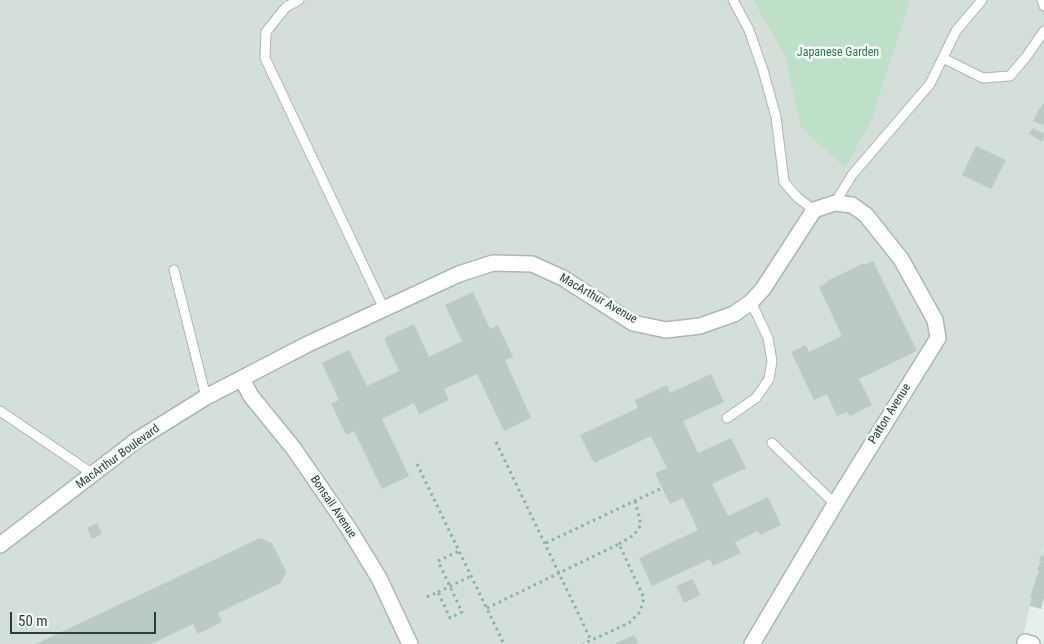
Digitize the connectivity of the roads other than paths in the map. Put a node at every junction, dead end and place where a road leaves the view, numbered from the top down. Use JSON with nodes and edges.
{"nodes":[{"id":1,"x":300,"y":0,"type":"edge"},
{"id":2,"x":733,"y":0,"type":"edge"},
{"id":3,"x":982,"y":0,"type":"edge"},
{"id":4,"x":1042,"y":0,"type":"edge"},
{"id":5,"x":1044,"y":6,"type":"edge"},
{"id":6,"x":1044,"y":31,"type":"edge"},
{"id":7,"x":943,"y":58,"type":"junction"},
{"id":8,"x":835,"y":203,"type":"junction"},
{"id":9,"x":814,"y":210,"type":"junction"},
{"id":10,"x":174,"y":270,"type":"dead end"},
{"id":11,"x":751,"y":302,"type":"junction"},
{"id":12,"x":384,"y":309,"type":"junction"},
{"id":13,"x":242,"y":379,"type":"junction"},
{"id":14,"x":206,"y":397,"type":"junction"},
{"id":15,"x":0,"y":411,"type":"edge"},
{"id":16,"x":728,"y":418,"type":"dead end"},
{"id":17,"x":772,"y":443,"type":"dead end"},
{"id":18,"x":92,"y":474,"type":"junction"},
{"id":19,"x":835,"y":504,"type":"junction"},
{"id":20,"x":0,"y":545,"type":"edge"},
{"id":21,"x":407,"y":643,"type":"edge"},
{"id":22,"x":752,"y":644,"type":"edge"}],
"edges":[{"from":1,"to":12,"type":"lane"},
{"from":2,"to":9,"type":"lane"},
{"from":3,"to":7,"type":"lane"},
{"from":4,"to":5,"type":"lane"},
{"from":6,"to":7,"type":"lane"},
{"from":7,"to":8,"type":"lane"},
{"from":8,"to":9,"type":"street"},
{"from":8,"to":19,"type":"street","name":"Patton Avenue"},
{"from":9,"to":11,"type":"street","name":"MacArthur Avenue"},
{"from":10,"to":14,"type":"lane"},
{"from":11,"to":12,"type":"street","name":"MacArthur Avenue"},
{"from":11,"to":16,"type":"lane"},
{"from":12,"to":13,"type":"street","name":"MacArthur Avenue"},
{"from":13,"to":14,"type":"street","name":"MacArthur Boulevard"},
{"from":13,"to":21,"type":"street","name":"Bonsall Avenue"},
{"from":14,"to":18,"type":"street","name":"MacArthur Boulevard"},
{"from":15,"to":18,"type":"lane"},
{"from":17,"to":19,"type":"lane"},
{"from":18,"to":20,"type":"street","name":"MacArthur Boulevard"},
{"from":19,"to":22,"type":"street","name":"Patton Avenue"}]}
